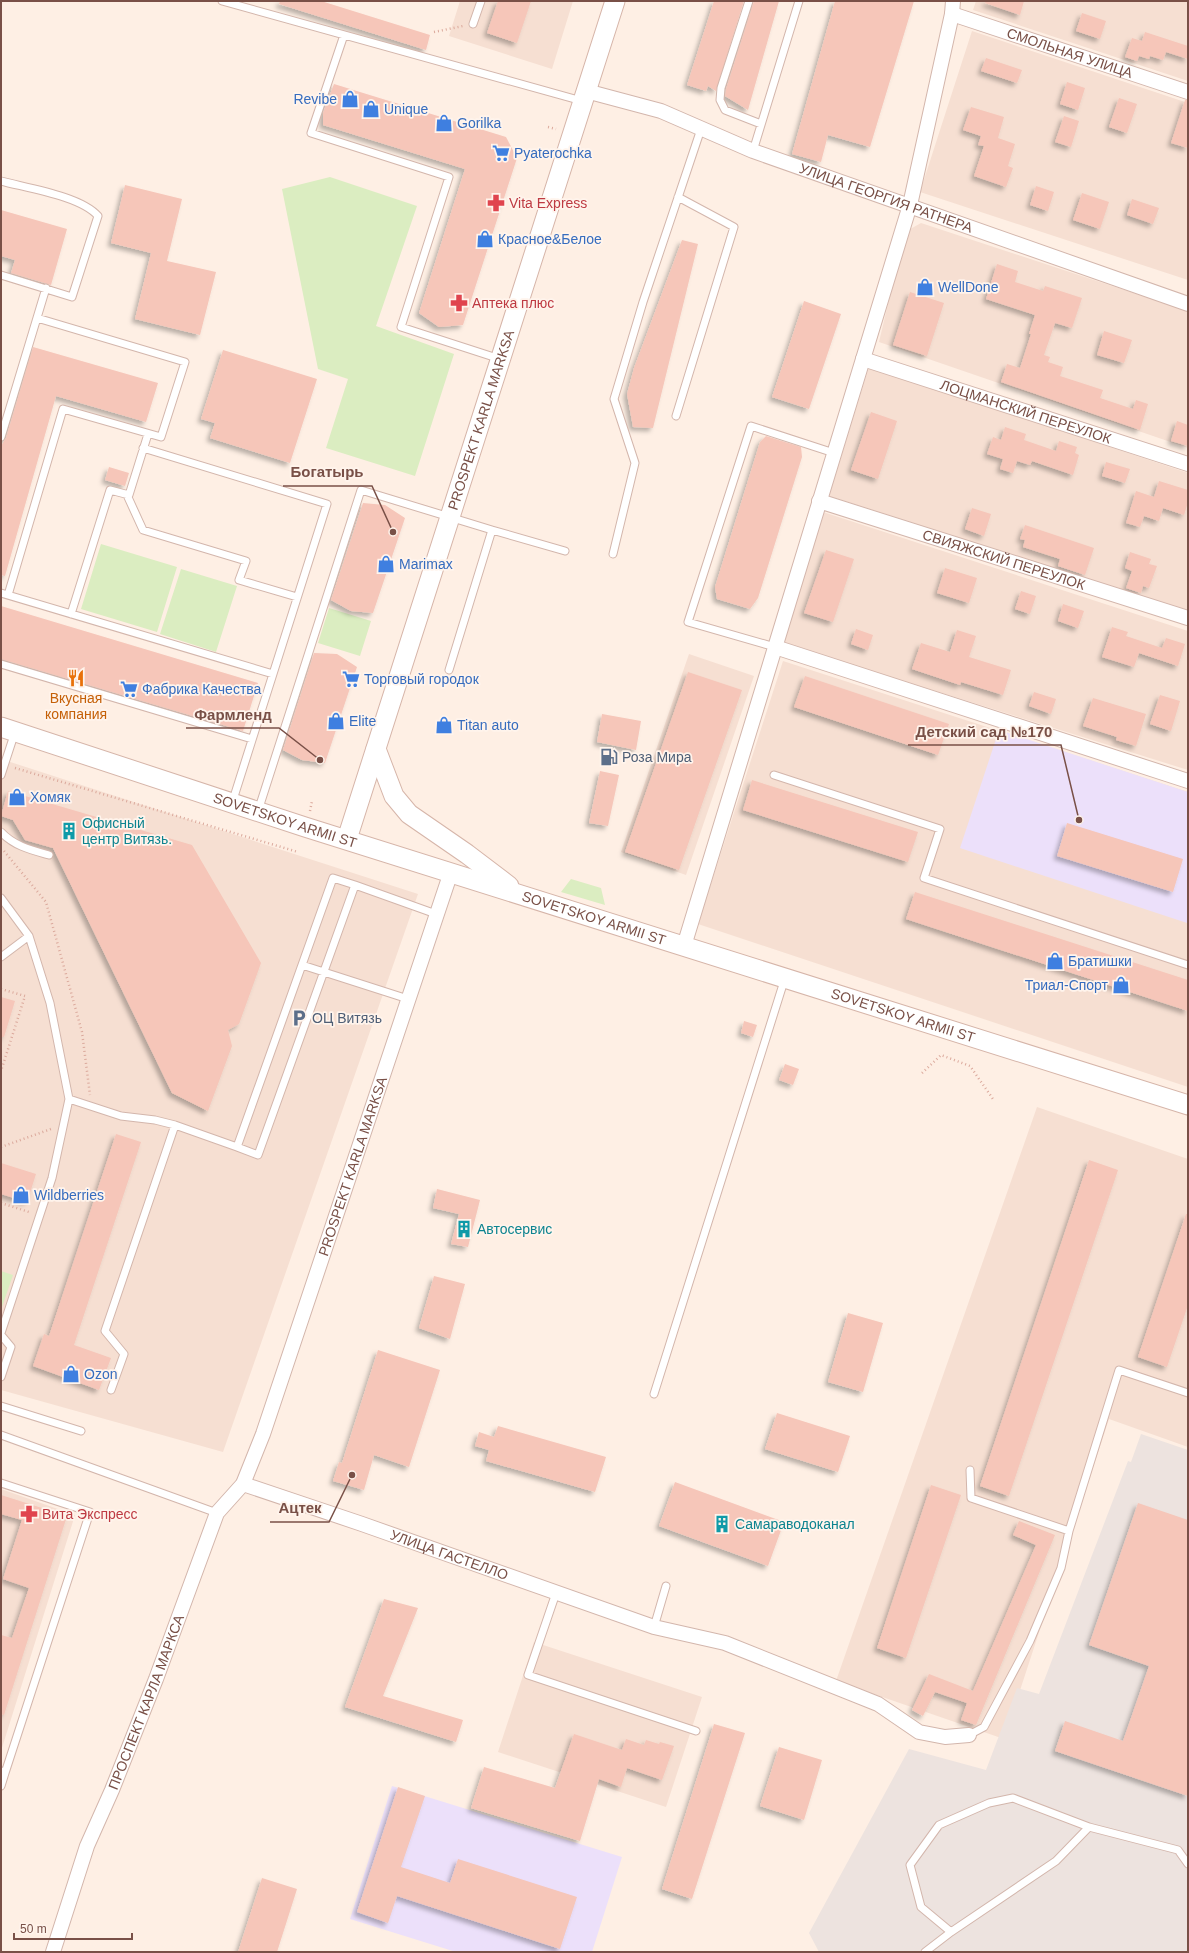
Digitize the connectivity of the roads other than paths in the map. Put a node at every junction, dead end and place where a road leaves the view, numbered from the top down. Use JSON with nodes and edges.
{"nodes":[{"id":1,"x":222,"y":1,"type":"edge"},
{"id":2,"x":481,"y":1,"type":"edge"},
{"id":3,"x":615,"y":1,"type":"edge"},
{"id":4,"x":748,"y":1,"type":"edge"},
{"id":5,"x":799,"y":1,"type":"edge"},
{"id":6,"x":953,"y":8,"type":"edge"},
{"id":7,"x":473,"y":24,"type":"road end"},
{"id":8,"x":344,"y":35,"type":"junction"},
{"id":9,"x":1188,"y":92,"type":"edge"},
{"id":10,"x":584,"y":96,"type":"junction"},
{"id":11,"x":761,"y":124,"type":"junction"},
{"id":12,"x":701,"y":129,"type":"junction"},
{"id":13,"x":753,"y":151,"type":"junction"},
{"id":14,"x":1,"y":181,"type":"edge"},
{"id":15,"x":678,"y":197,"type":"junction"},
{"id":16,"x":910,"y":205,"type":"junction"},
{"id":17,"x":1,"y":275,"type":"edge"},
{"id":18,"x":46,"y":288,"type":"junction"},
{"id":19,"x":1188,"y":304,"type":"edge"},
{"id":20,"x":37,"y":318,"type":"junction"},
{"id":21,"x":500,"y":359,"type":"junction"},
{"id":22,"x":863,"y":359,"type":"junction"},
{"id":23,"x":4,"y":413,"type":"edge"},
{"id":24,"x":676,"y":416,"type":"dead end"},
{"id":25,"x":148,"y":434,"type":"junction"},
{"id":26,"x":1,"y":437,"type":"edge"},
{"id":27,"x":143,"y":448,"type":"junction"},
{"id":28,"x":834,"y":453,"type":"junction"},
{"id":29,"x":1188,"y":464,"type":"edge"},
{"id":30,"x":127,"y":495,"type":"junction"},
{"id":31,"x":819,"y":501,"type":"junction"},
{"id":32,"x":449,"y":518,"type":"junction"},
{"id":33,"x":492,"y":530,"type":"junction"},
{"id":34,"x":565,"y":551,"type":"dead end"},
{"id":35,"x":613,"y":554,"type":"dead end"},
{"id":36,"x":5,"y":594,"type":"edge"},
{"id":37,"x":297,"y":599,"type":"junction"},
{"id":38,"x":71,"y":614,"type":"junction"},
{"id":39,"x":1188,"y":618,"type":"edge"},
{"id":40,"x":775,"y":647,"type":"junction"},
{"id":41,"x":1,"y":664,"type":"edge"},
{"id":42,"x":449,"y":670,"type":"dead end"},
{"id":43,"x":273,"y":674,"type":"junction"},
{"id":44,"x":8,"y":730,"type":"edge"},
{"id":45,"x":252,"y":739,"type":"junction"},
{"id":46,"x":376,"y":749,"type":"junction"},
{"id":47,"x":1,"y":775,"type":"edge"},
{"id":48,"x":774,"y":775,"type":"dead end"},
{"id":49,"x":1188,"y":781,"type":"edge"},
{"id":50,"x":232,"y":803,"type":"junction"},
{"id":51,"x":258,"y":811,"type":"junction"},
{"id":52,"x":1,"y":832,"type":"edge"},
{"id":53,"x":346,"y":839,"type":"junction"},
{"id":54,"x":49,"y":855,"type":"dead end"},
{"id":55,"x":451,"y":872,"type":"junction"},
{"id":56,"x":355,"y":885,"type":"junction"},
{"id":57,"x":519,"y":894,"type":"junction"},
{"id":58,"x":1,"y":898,"type":"edge"},
{"id":59,"x":436,"y":914,"type":"junction"},
{"id":60,"x":29,"y":936,"type":"junction"},
{"id":61,"x":684,"y":946,"type":"junction"},
{"id":62,"x":1,"y":957,"type":"edge"},
{"id":63,"x":302,"y":965,"type":"junction"},
{"id":64,"x":1188,"y":965,"type":"edge"},
{"id":65,"x":324,"y":972,"type":"junction"},
{"id":66,"x":785,"y":978,"type":"junction"},
{"id":67,"x":408,"y":999,"type":"junction"},
{"id":68,"x":69,"y":1099,"type":"junction"},
{"id":69,"x":1188,"y":1105,"type":"edge"},
{"id":70,"x":175,"y":1126,"type":"junction"},
{"id":71,"x":237,"y":1147,"type":"junction"},
{"id":72,"x":1,"y":1334,"type":"edge"},
{"id":73,"x":1,"y":1377,"type":"edge"},
{"id":74,"x":111,"y":1390,"type":"dead end"},
{"id":75,"x":1188,"y":1393,"type":"edge"},
{"id":76,"x":654,"y":1394,"type":"dead end"},
{"id":77,"x":1,"y":1406,"type":"edge"},
{"id":78,"x":81,"y":1431,"type":"dead end"},
{"id":79,"x":1,"y":1435,"type":"edge"},
{"id":80,"x":970,"y":1470,"type":"dead end"},
{"id":81,"x":1,"y":1483,"type":"edge"},
{"id":82,"x":243,"y":1484,"type":"junction"},
{"id":83,"x":217,"y":1513,"type":"junction"},
{"id":84,"x":1069,"y":1531,"type":"junction"},
{"id":85,"x":666,"y":1586,"type":"dead end"},
{"id":86,"x":556,"y":1593,"type":"junction"},
{"id":87,"x":654,"y":1628,"type":"junction"},
{"id":88,"x":696,"y":1731,"type":"dead end"},
{"id":89,"x":969,"y":1735,"type":"joint"},
{"id":90,"x":3,"y":1772,"type":"edge"},
{"id":91,"x":1,"y":1786,"type":"edge"},
{"id":92,"x":1089,"y":1827,"type":"junction"},
{"id":93,"x":1188,"y":1864,"type":"edge"},
{"id":94,"x":951,"y":1932,"type":"junction"},
{"id":95,"x":53,"y":1952,"type":"edge"},
{"id":96,"x":925,"y":1952,"type":"edge"}],
"edges":[{"from":1,"to":8,"type":"lane"},
{"from":2,"to":7,"type":"lane"},
{"from":3,"to":10,"type":"main road","name":"PROSPEKT KARLA MARKSA"},
{"from":4,"to":11,"type":"lane"},
{"from":5,"to":11,"type":"lane"},
{"from":6,"to":9,"type":"street","name":"СМОЛЬНАЯ УЛИЦА"},
{"from":6,"to":16,"type":"street"},
{"from":8,"to":10,"type":"lane"},
{"from":8,"to":21,"type":"lane"},
{"from":10,"to":12,"type":"street","name":"УЛИЦА ГЕОРГИЯ РАТНЕРА"},
{"from":10,"to":21,"type":"main road","name":"PROSPEKT KARLA MARKSA"},
{"from":11,"to":13,"type":"lane"},
{"from":12,"to":13,"type":"street","name":"УЛИЦА ГЕОРГИЯ РАТНЕРА"},
{"from":12,"to":15,"type":"lane"},
{"from":13,"to":16,"type":"street","name":"УЛИЦА ГЕОРГИЯ РАТНЕРА"},
{"from":14,"to":18,"type":"lane"},
{"from":15,"to":24,"type":"lane"},
{"from":15,"to":35,"type":"lane"},
{"from":16,"to":19,"type":"street","name":"УЛИЦА ГЕОРГИЯ РАТНЕРА"},
{"from":16,"to":22,"type":"street"},
{"from":17,"to":18,"type":"lane"},
{"from":18,"to":20,"type":"lane"},
{"from":20,"to":23,"type":"lane"},
{"from":20,"to":25,"type":"lane"},
{"from":21,"to":32,"type":"main road","name":"PROSPEKT KARLA MARKSA"},
{"from":22,"to":28,"type":"street"},
{"from":22,"to":29,"type":"street","name":"ЛОЦМАНСКИЙ ПЕРЕУЛОК"},
{"from":23,"to":26,"type":"lane"},
{"from":25,"to":27,"type":"lane"},
{"from":25,"to":36,"type":"lane"},
{"from":27,"to":30,"type":"lane"},
{"from":27,"to":37,"type":"lane"},
{"from":28,"to":31,"type":"street"},
{"from":28,"to":40,"type":"lane"},
{"from":30,"to":37,"type":"lane"},
{"from":30,"to":38,"type":"lane"},
{"from":31,"to":39,"type":"street","name":"СВИЯЖСКИЙ ПЕРЕУЛОК"},
{"from":31,"to":40,"type":"street"},
{"from":32,"to":33,"type":"lane"},
{"from":32,"to":46,"type":"main road","name":"PROSPEKT KARLA MARKSA"},
{"from":32,"to":51,"type":"lane"},
{"from":33,"to":34,"type":"lane"},
{"from":33,"to":42,"type":"lane"},
{"from":36,"to":38,"type":"lane"},
{"from":37,"to":43,"type":"lane"},
{"from":38,"to":43,"type":"lane"},
{"from":40,"to":49,"type":"street"},
{"from":40,"to":61,"type":"street"},
{"from":41,"to":45,"type":"lane"},
{"from":43,"to":45,"type":"lane"},
{"from":44,"to":47,"type":"lane"},
{"from":44,"to":50,"type":"main road","name":"SOVETSKOY ARMII ST"},
{"from":45,"to":50,"type":"lane"},
{"from":46,"to":53,"type":"main road","name":"PROSPEKT KARLA MARKSA"},
{"from":46,"to":57,"type":"main road"},
{"from":48,"to":64,"type":"lane"},
{"from":50,"to":51,"type":"main road","name":"SOVETSKOY ARMII ST"},
{"from":51,"to":53,"type":"main road","name":"SOVETSKOY ARMII ST"},
{"from":52,"to":54,"type":"lane"},
{"from":53,"to":55,"type":"main road","name":"SOVETSKOY ARMII ST"},
{"from":55,"to":57,"type":"main road","name":"SOVETSKOY ARMII ST"},
{"from":55,"to":59,"type":"street"},
{"from":56,"to":59,"type":"lane"},
{"from":56,"to":63,"type":"lane"},
{"from":56,"to":65,"type":"lane"},
{"from":57,"to":61,"type":"main road","name":"SOVETSKOY ARMII ST"},
{"from":58,"to":60,"type":"lane"},
{"from":59,"to":67,"type":"street"},
{"from":60,"to":62,"type":"lane"},
{"from":60,"to":68,"type":"lane"},
{"from":61,"to":66,"type":"main road","name":"SOVETSKOY ARMII ST"},
{"from":63,"to":65,"type":"lane"},
{"from":63,"to":71,"type":"lane"},
{"from":65,"to":67,"type":"lane"},
{"from":65,"to":71,"type":"lane"},
{"from":66,"to":69,"type":"main road","name":"SOVETSKOY ARMII ST"},
{"from":66,"to":76,"type":"lane"},
{"from":67,"to":82,"type":"street","name":"ПРОСПЕКТ КАРЛА МАРКСА"},
{"from":68,"to":70,"type":"lane"},
{"from":68,"to":72,"type":"lane"},
{"from":70,"to":71,"type":"lane"},
{"from":70,"to":74,"type":"lane"},
{"from":72,"to":73,"type":"lane"},
{"from":75,"to":84,"type":"lane"},
{"from":77,"to":78,"type":"lane"},
{"from":79,"to":83,"type":"lane"},
{"from":80,"to":84,"type":"lane"},
{"from":81,"to":90,"type":"lane"},
{"from":82,"to":83,"type":"street","name":"ПРОСПЕКТ КАРЛА МАРКСА"},
{"from":82,"to":86,"type":"street","name":"УЛИЦА ГАСТЕЛЛО"},
{"from":83,"to":95,"type":"street","name":"ПРОСПЕКТ КАРЛА МАРКСА"},
{"from":84,"to":89,"type":"lane"},
{"from":85,"to":87,"type":"lane"},
{"from":86,"to":87,"type":"street","name":"УЛИЦА ГАСТЕЛЛО"},
{"from":86,"to":88,"type":"lane"},
{"from":87,"to":89,"type":"street","name":"УЛИЦА ГАСТЕЛЛО"},
{"from":90,"to":91,"type":"lane"},
{"from":92,"to":93,"type":"lane"},
{"from":92,"to":94,"type":"lane"},
{"from":92,"to":94,"type":"lane"},
{"from":94,"to":96,"type":"lane"}]}
